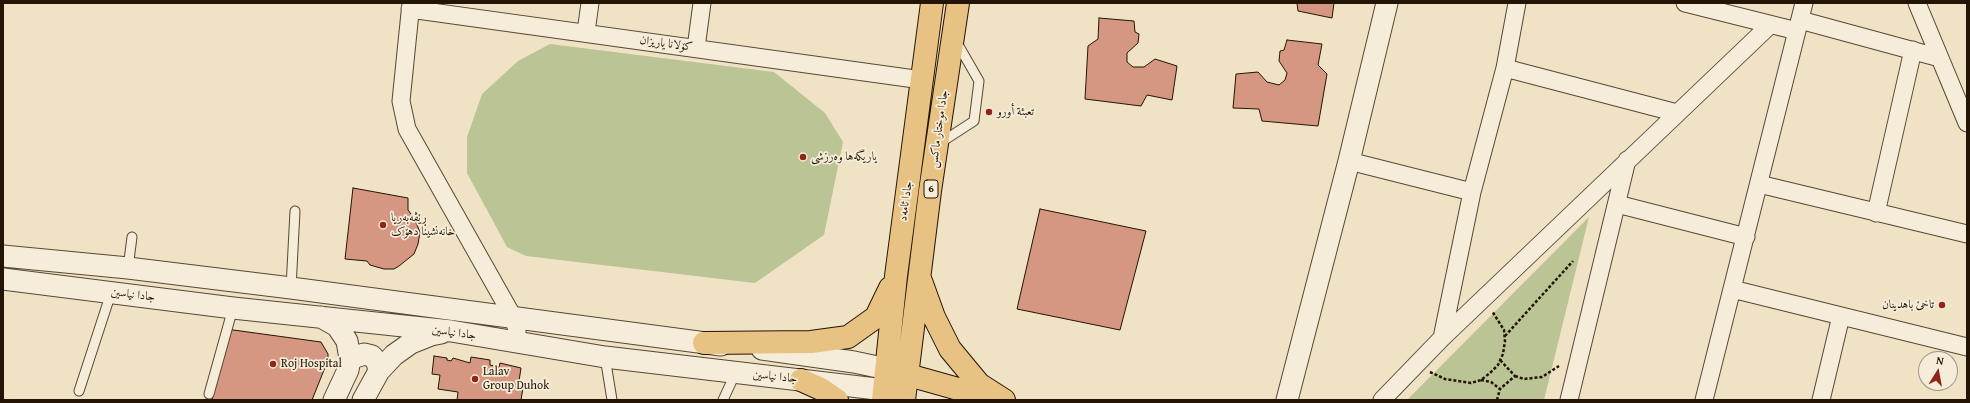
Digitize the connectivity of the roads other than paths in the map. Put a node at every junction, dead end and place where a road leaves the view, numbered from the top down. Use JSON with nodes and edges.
{"nodes":[{"id":1,"x":590,"y":3,"type":"edge"},
{"id":2,"x":702,"y":3,"type":"edge"},
{"id":3,"x":932,"y":3,"type":"edge"},
{"id":4,"x":958,"y":3,"type":"edge"},
{"id":5,"x":1387,"y":3,"type":"edge"},
{"id":6,"x":1517,"y":3,"type":"edge"},
{"id":7,"x":1685,"y":3,"type":"edge"},
{"id":8,"x":1804,"y":3,"type":"edge"},
{"id":9,"x":1917,"y":3,"type":"edge"},
{"id":10,"x":408,"y":5,"type":"edge"},
{"id":11,"x":1770,"y":25,"type":"junction"},
{"id":12,"x":1798,"y":26,"type":"junction"},
{"id":13,"x":586,"y":32,"type":"junction"},
{"id":14,"x":953,"y":35,"type":"junction"},
{"id":15,"x":696,"y":48,"type":"junction"},
{"id":16,"x":1913,"y":50,"type":"junction"},
{"id":17,"x":1940,"y":58,"type":"junction"},
{"id":18,"x":1505,"y":68,"type":"junction"},
{"id":19,"x":922,"y":80,"type":"junction"},
{"id":20,"x":1677,"y":113,"type":"junction"},
{"id":21,"x":1967,"y":123,"type":"edge"},
{"id":22,"x":937,"y":144,"type":"junction"},
{"id":23,"x":1627,"y":160,"type":"junction"},
{"id":24,"x":1349,"y":161,"type":"junction"},
{"id":25,"x":1759,"y":184,"type":"junction"},
{"id":26,"x":1472,"y":192,"type":"junction"},
{"id":27,"x":1617,"y":204,"type":"junction"},
{"id":28,"x":295,"y":211,"type":"dead end"},
{"id":29,"x":1876,"y":213,"type":"junction"},
{"id":30,"x":1967,"y":234,"type":"edge"},
{"id":31,"x":132,"y":237,"type":"dead end"},
{"id":32,"x":1746,"y":237,"type":"junction"},
{"id":33,"x":3,"y":256,"type":"edge"},
{"id":34,"x":128,"y":268,"type":"junction"},
{"id":35,"x":896,"y":276,"type":"junction"},
{"id":36,"x":920,"y":276,"type":"junction"},
{"id":37,"x":3,"y":279,"type":"edge"},
{"id":38,"x":291,"y":288,"type":"junction"},
{"id":39,"x":1732,"y":289,"type":"junction"},
{"id":40,"x":111,"y":293,"type":"junction"},
{"id":41,"x":233,"y":308,"type":"junction"},
{"id":42,"x":1841,"y":316,"type":"junction"},
{"id":43,"x":321,"y":317,"type":"junction"},
{"id":44,"x":513,"y":317,"type":"junction"},
{"id":45,"x":451,"y":332,"type":"junction"},
{"id":46,"x":1442,"y":338,"type":"junction"},
{"id":47,"x":517,"y":342,"type":"junction"},
{"id":48,"x":704,"y":343,"type":"junction"},
{"id":49,"x":1967,"y":347,"type":"edge"},
{"id":50,"x":605,"y":357,"type":"junction"},
{"id":51,"x":350,"y":359,"type":"junction"},
{"id":52,"x":379,"y":371,"type":"junction"},
{"id":53,"x":736,"y":372,"type":"junction"},
{"id":54,"x":801,"y":380,"type":"junction"},
{"id":55,"x":898,"y":390,"type":"edge"},
{"id":56,"x":79,"y":391,"type":"dead end"},
{"id":57,"x":209,"y":394,"type":"dead end"},
{"id":58,"x":334,"y":400,"type":"edge"},
{"id":59,"x":363,"y":400,"type":"edge"},
{"id":60,"x":612,"y":400,"type":"edge"},
{"id":61,"x":723,"y":400,"type":"edge"},
{"id":62,"x":837,"y":400,"type":"edge"},
{"id":63,"x":999,"y":400,"type":"edge"},
{"id":64,"x":1004,"y":400,"type":"edge"},
{"id":65,"x":1286,"y":400,"type":"edge"},
{"id":66,"x":1382,"y":400,"type":"edge"},
{"id":67,"x":1569,"y":400,"type":"edge"},
{"id":68,"x":1704,"y":400,"type":"edge"},
{"id":69,"x":1821,"y":400,"type":"edge"}],
"edges":[{"from":1,"to":13,"type":"street"},
{"from":2,"to":15,"type":"street"},
{"from":3,"to":19,"type":"main road","name":"جادا ئامەد","number":"6"},
{"from":4,"to":14,"type":"main road","name":"جادا موختار ماكس","number":"6"},
{"from":5,"to":24,"type":"street"},
{"from":6,"to":18,"type":"street"},
{"from":7,"to":11,"type":"street"},
{"from":8,"to":12,"type":"street"},
{"from":9,"to":17,"type":"street"},
{"from":10,"to":13,"type":"street","name":"کۆلانا یاریزان"},
{"from":10,"to":44,"type":"street"},
{"from":11,"to":12,"type":"street"},
{"from":11,"to":20,"type":"street"},
{"from":12,"to":16,"type":"street"},
{"from":12,"to":25,"type":"street"},
{"from":13,"to":15,"type":"street","name":"کۆلانا یاریزان"},
{"from":14,"to":22,"type":"main road","name":"جادا موختار ماكس","number":"6"},
{"from":14,"to":22,"type":"lane"},
{"from":15,"to":19,"type":"street","name":"کۆلانا یاریزان"},
{"from":16,"to":17,"type":"street"},
{"from":16,"to":29,"type":"street"},
{"from":17,"to":21,"type":"street"},
{"from":18,"to":20,"type":"street"},
{"from":18,"to":26,"type":"street"},
{"from":19,"to":35,"type":"main road","name":"جادا ئامەد","number":"6"},
{"from":20,"to":23,"type":"street"},
{"from":22,"to":36,"type":"main road","name":"جادا موختار ماكس","number":"6"},
{"from":23,"to":27,"type":"street"},
{"from":23,"to":46,"type":"street"},
{"from":24,"to":26,"type":"street"},
{"from":24,"to":65,"type":"street"},
{"from":25,"to":29,"type":"street"},
{"from":25,"to":32,"type":"street"},
{"from":26,"to":46,"type":"street"},
{"from":27,"to":32,"type":"street"},
{"from":27,"to":67,"type":"street"},
{"from":28,"to":38,"type":"lane"},
{"from":29,"to":30,"type":"street"},
{"from":31,"to":34,"type":"lane"},
{"from":32,"to":39,"type":"street"},
{"from":33,"to":34,"type":"street","name":"جادا نیاسین"},
{"from":34,"to":38,"type":"street","name":"جادا نیاسین"},
{"from":35,"to":48,"type":"main road"},
{"from":35,"to":55,"type":"main road","name":"جادا ئامەد","number":"6"},
{"from":36,"to":55,"type":"main road","name":"جادا موختار ماكس","number":"6"},
{"from":36,"to":64,"type":"main road"},
{"from":37,"to":40,"type":"street","name":"جادا نیاسین"},
{"from":38,"to":44,"type":"street","name":"جادا نیاسین"},
{"from":39,"to":42,"type":"street"},
{"from":39,"to":68,"type":"street"},
{"from":40,"to":41,"type":"street","name":"جادا نیاسین"},
{"from":40,"to":56,"type":"lane"},
{"from":41,"to":43,"type":"street","name":"جادا نیاسین"},
{"from":41,"to":57,"type":"lane"},
{"from":42,"to":49,"type":"street"},
{"from":42,"to":69,"type":"street"},
{"from":43,"to":45,"type":"street","name":"جادا نیاسین"},
{"from":43,"to":51,"type":"street"},
{"from":44,"to":47,"type":"street"},
{"from":44,"to":48,"type":"street","name":"جادا نیاسین"},
{"from":45,"to":47,"type":"street","name":"جادا نیاسین"},
{"from":45,"to":52,"type":"street"},
{"from":46,"to":66,"type":"street"},
{"from":47,"to":50,"type":"street","name":"جادا نیاسین"},
{"from":48,"to":55,"type":"street","name":"جادا نیاسین"},
{"from":50,"to":53,"type":"street","name":"جادا نیاسین"},
{"from":50,"to":60,"type":"lane"},
{"from":51,"to":52,"type":"street"},
{"from":51,"to":58,"type":"street"},
{"from":52,"to":59,"type":"street"},
{"from":53,"to":54,"type":"street","name":"جادا نیاسین"},
{"from":53,"to":61,"type":"lane"},
{"from":54,"to":55,"type":"street","name":"جادا نیاسین"},
{"from":54,"to":62,"type":"main road"},
{"from":55,"to":63,"type":"main road"}]}
